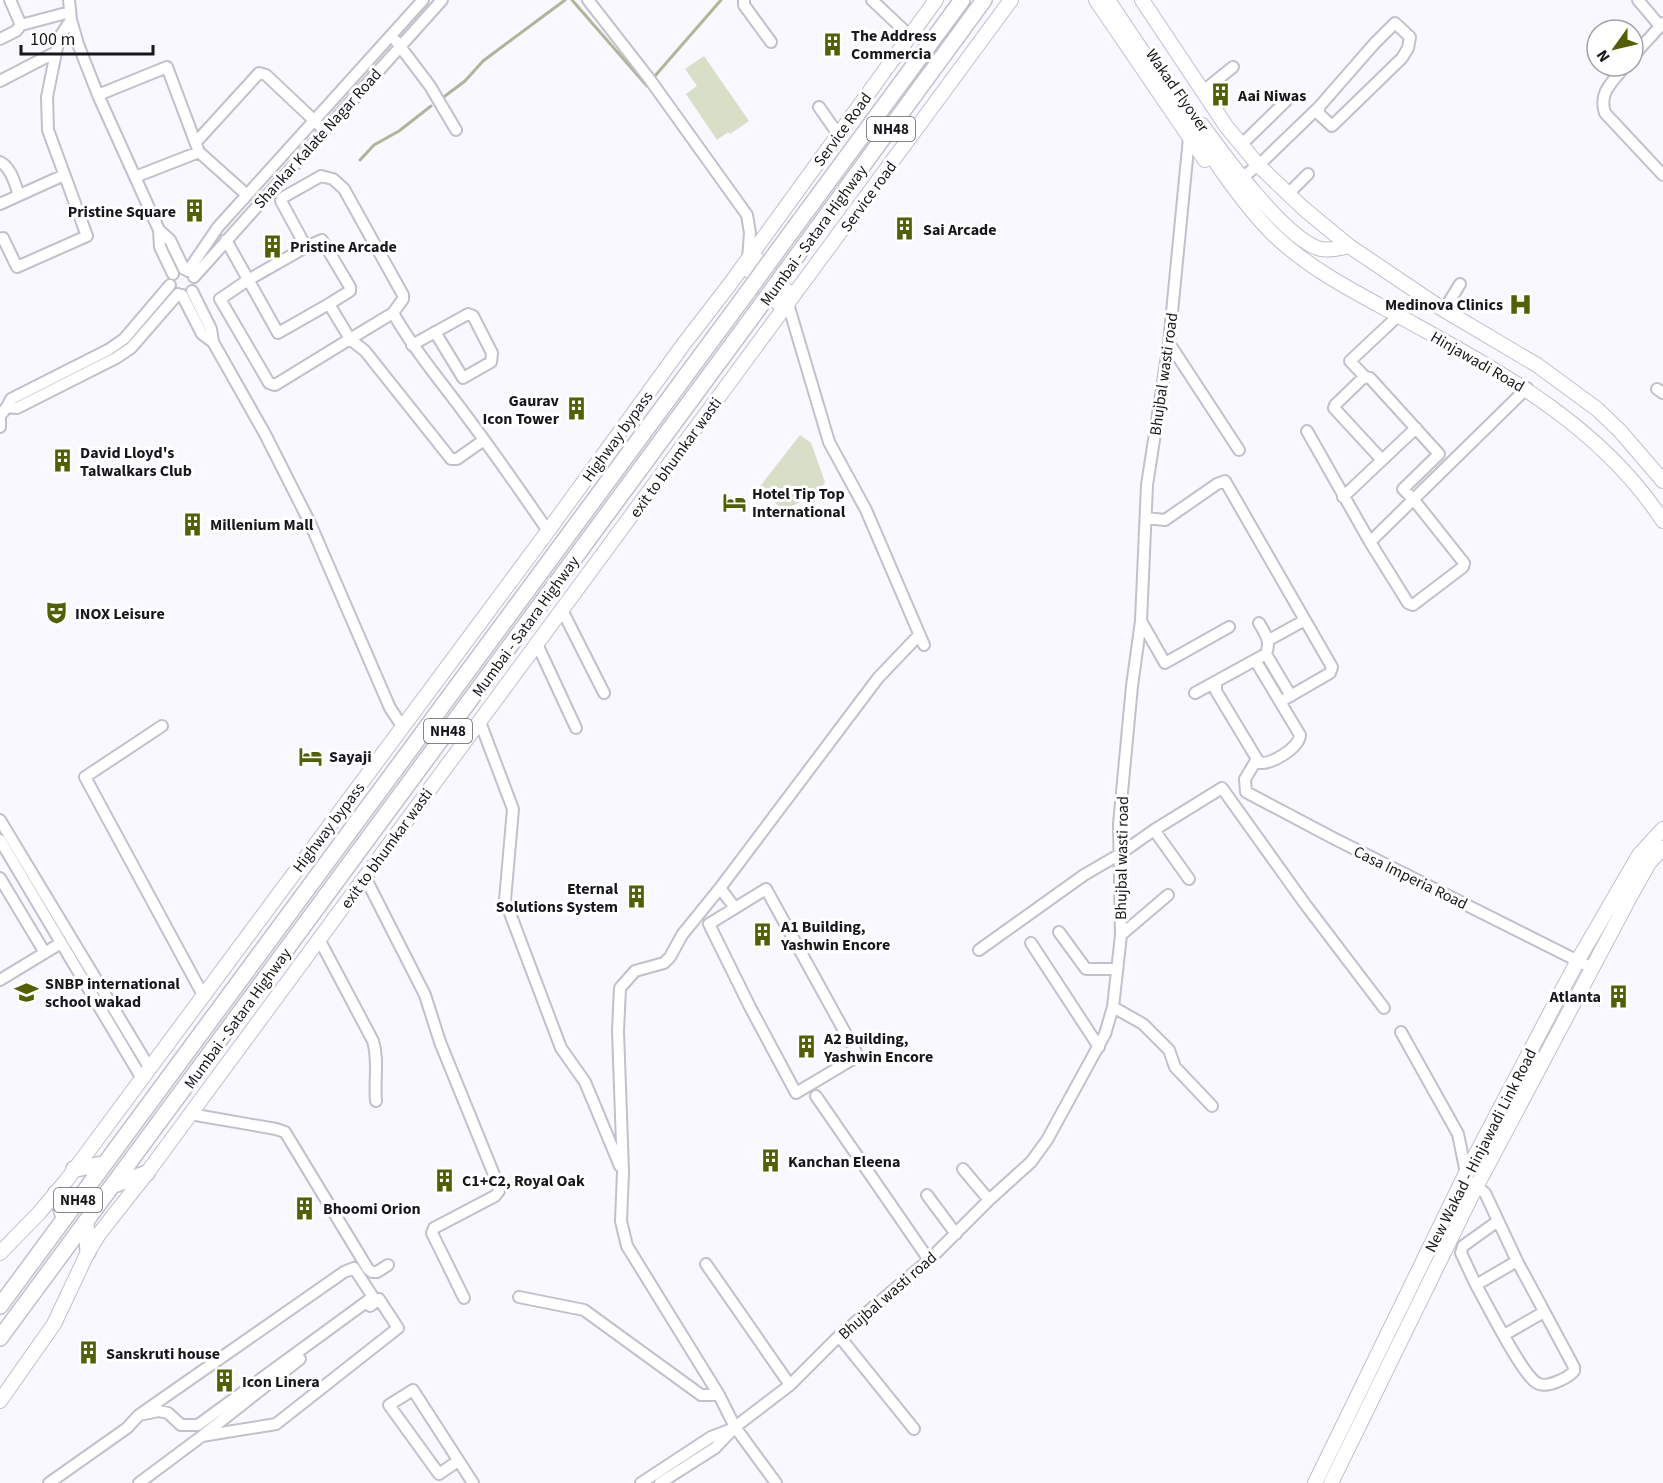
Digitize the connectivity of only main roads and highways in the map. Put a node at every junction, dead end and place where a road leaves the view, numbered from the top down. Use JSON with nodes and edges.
{"nodes":[{"id":1,"x":936,"y":0,"type":"edge"},
{"id":2,"x":962,"y":0,"type":"edge"},
{"id":3,"x":984,"y":0,"type":"edge"},
{"id":4,"x":1011,"y":0,"type":"edge"},
{"id":5,"x":1096,"y":0,"type":"edge"},
{"id":6,"x":1108,"y":0,"type":"edge"},
{"id":7,"x":1117,"y":0,"type":"edge"},
{"id":8,"x":1142,"y":0,"type":"edge"},
{"id":9,"x":1199,"y":136,"type":"junction"},
{"id":10,"x":1224,"y":174,"type":"joint"},
{"id":11,"x":1349,"y":246,"type":"junction"},
{"id":12,"x":748,"y":259,"type":"junction"},
{"id":13,"x":734,"y":279,"type":"joint"},
{"id":14,"x":788,"y":304,"type":"junction"},
{"id":15,"x":1631,"y":443,"type":"junction"},
{"id":16,"x":1614,"y":459,"type":"junction"},
{"id":17,"x":1663,"y":481,"type":"edge"},
{"id":18,"x":1663,"y":520,"type":"edge"},
{"id":19,"x":1663,"y":829,"type":"edge"},
{"id":20,"x":1663,"y":848,"type":"edge"},
{"id":21,"x":104,"y":1164,"type":"junction"},
{"id":22,"x":74,"y":1169,"type":"junction"},
{"id":23,"x":147,"y":1173,"type":"junction"},
{"id":24,"x":114,"y":1185,"type":"junction"},
{"id":25,"x":56,"y":1193,"type":"junction"},
{"id":26,"x":64,"y":1218,"type":"junction"},
{"id":27,"x":86,"y":1222,"type":"junction"},
{"id":28,"x":88,"y":1252,"type":"junction"},
{"id":29,"x":0,"y":1253,"type":"edge"},
{"id":30,"x":0,"y":1306,"type":"edge"},
{"id":31,"x":0,"y":1338,"type":"edge"},
{"id":32,"x":1364,"y":1399,"type":"junction"},
{"id":33,"x":0,"y":1401,"type":"edge"},
{"id":34,"x":1315,"y":1483,"type":"edge"},
{"id":35,"x":1330,"y":1483,"type":"edge"}],
"edges":[{"from":1,"to":12,"type":"main road","name":"Service Road"},
{"from":2,"to":21,"type":"highway","name":"Mumbai - Satara Highway","number":"NH48","bridge":true},
{"from":3,"to":24,"type":"highway","name":"Mumbai - Satara Highway","number":"NH48","bridge":true},
{"from":4,"to":14,"type":"main road","name":"Service road"},
{"from":5,"to":9,"type":"main road"},
{"from":6,"to":9,"type":"main road","name":"Wakad Flyover"},
{"from":7,"to":9,"type":"main road","name":"Wakad Flyover"},
{"from":8,"to":11,"type":"main road","name":"Hinjawadi Road"},
{"from":9,"to":10,"type":"main road","name":"Wakad Flyover"},
{"from":9,"to":11,"type":"main road","name":"Wakad Flyover"},
{"from":10,"to":16,"type":"main road","name":"Hinjawadi Road"},
{"from":11,"to":15,"type":"main road","name":"Hinjawadi Road"},
{"from":12,"to":13,"type":"main road","name":"Service Road"},
{"from":12,"to":14,"type":"main road"},
{"from":13,"to":22,"type":"main road","name":"Highway bypass"},
{"from":14,"to":23,"type":"main road","name":"exit to bhumkar wasti"},
{"from":15,"to":16,"type":"main road"},
{"from":15,"to":17,"type":"main road","name":"Hinjawadi Road"},
{"from":16,"to":18,"type":"main road","name":"Hinjawadi Road"},
{"from":19,"to":32,"type":"main road","name":"New Wakad - Hinjawadi Link Road"},
{"from":20,"to":32,"type":"main road","name":"New Wakad - Hinjawadi Link Road"},
{"from":21,"to":22,"type":"highway"},
{"from":21,"to":26,"type":"highway","name":"Mumbai - Satara Highway","number":"NH48"},
{"from":22,"to":25,"type":"main road","name":"Highway bypass"},
{"from":23,"to":24,"type":"highway"},
{"from":23,"to":28,"type":"main road","name":"exit to bhumkar wasti"},
{"from":24,"to":27,"type":"highway","name":"Mumbai - Satara Highway","number":"NH48"},
{"from":25,"to":26,"type":"highway"},
{"from":25,"to":29,"type":"main road","name":"Highway bypass"},
{"from":26,"to":30,"type":"highway","name":"Mumbai - Satara Highway","number":"NH48"},
{"from":27,"to":28,"type":"highway"},
{"from":27,"to":31,"type":"highway","name":"Mumbai - Satara Highway","number":"NH48"},
{"from":28,"to":33,"type":"main road","name":"exit to bhumkar wasti"},
{"from":32,"to":34,"type":"main road","name":"New Wakad - Hinjawadi Link Road"},
{"from":32,"to":35,"type":"main road","name":"New Wakad - Hinjawadi Link Road"}]}
